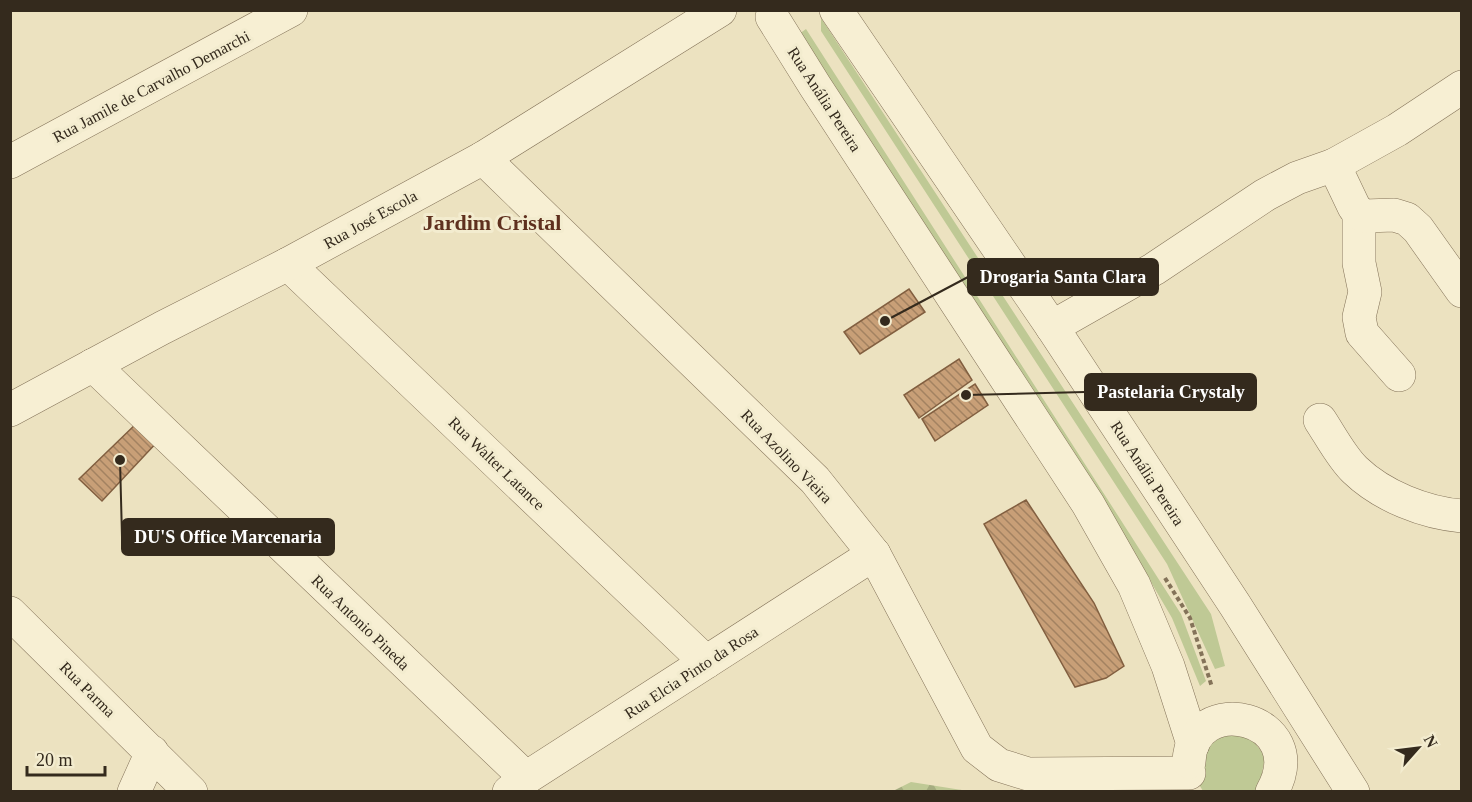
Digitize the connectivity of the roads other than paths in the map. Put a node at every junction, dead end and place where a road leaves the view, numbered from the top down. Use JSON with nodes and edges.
{"nodes":[{"id":1,"x":291,"y":10,"type":"edge"},
{"id":2,"x":720,"y":10,"type":"edge"},
{"id":3,"x":836,"y":10,"type":"edge"},
{"id":4,"x":774,"y":13,"type":"edge"},
{"id":5,"x":1461,"y":87,"type":"edge"},
{"id":6,"x":483,"y":158,"type":"junction"},
{"id":7,"x":10,"y":162,"type":"edge"},
{"id":8,"x":1334,"y":165,"type":"junction"},
{"id":9,"x":1359,"y":213,"type":"junction"},
{"id":10,"x":288,"y":264,"type":"junction"},
{"id":11,"x":1461,"y":291,"type":"edge"},
{"id":12,"x":1052,"y":327,"type":"junction"},
{"id":13,"x":93,"y":365,"type":"junction"},
{"id":14,"x":1399,"y":375,"type":"dead end"},
{"id":15,"x":10,"y":410,"type":"edge"},
{"id":16,"x":1320,"y":420,"type":"dead end"},
{"id":17,"x":1461,"y":516,"type":"edge"},
{"id":18,"x":874,"y":554,"type":"junction"},
{"id":19,"x":10,"y":613,"type":"edge"},
{"id":20,"x":706,"y":662,"type":"junction"},
{"id":21,"x":1305,"y":716,"type":"junction"},
{"id":22,"x":1271,"y":735,"type":"junction"},
{"id":23,"x":152,"y":752,"type":"junction"},
{"id":24,"x":1193,"y":769,"type":"edge"},
{"id":25,"x":517,"y":785,"type":"edge"},
{"id":26,"x":134,"y":792,"type":"edge"},
{"id":27,"x":191,"y":792,"type":"edge"},
{"id":28,"x":1272,"y":792,"type":"edge"},
{"id":29,"x":1353,"y":792,"type":"edge"}],
"edges":[{"from":1,"to":7,"type":"street","name":"Rua Jamile de Carvalho Demarchi"},
{"from":2,"to":6,"type":"street","name":"Rua José Escola"},
{"from":3,"to":12,"type":"street","name":"Rua Anália Pereira"},
{"from":4,"to":24,"type":"street","name":"Rua Anália Pereira"},
{"from":5,"to":8,"type":"street"},
{"from":6,"to":10,"type":"street","name":"Rua José Escola"},
{"from":6,"to":18,"type":"street","name":"Rua Azolino Vieira"},
{"from":8,"to":9,"type":"street"},
{"from":8,"to":12,"type":"street"},
{"from":9,"to":11,"type":"street"},
{"from":9,"to":14,"type":"street"},
{"from":10,"to":13,"type":"street","name":"Rua José Escola"},
{"from":10,"to":20,"type":"street","name":"Rua Walter Latance"},
{"from":12,"to":21,"type":"street","name":"Rua Anália Pereira"},
{"from":13,"to":15,"type":"street","name":"Rua José Escola"},
{"from":13,"to":25,"type":"street","name":"Rua Antonio Pineda"},
{"from":16,"to":17,"type":"street"},
{"from":18,"to":20,"type":"street","name":"Rua Elcia Pinto da Rosa"},
{"from":18,"to":24,"type":"street","name":"Rua Azolino Vieira"},
{"from":19,"to":23,"type":"street","name":"Rua Parma"},
{"from":20,"to":25,"type":"street","name":"Rua Elcia Pinto da Rosa"},
{"from":21,"to":22,"type":"street"},
{"from":21,"to":29,"type":"street","name":"Rua Anália Pereira"},
{"from":22,"to":24,"type":"street"},
{"from":22,"to":28,"type":"street"},
{"from":23,"to":26,"type":"street"},
{"from":23,"to":27,"type":"street","name":"Rua Parma"}]}
